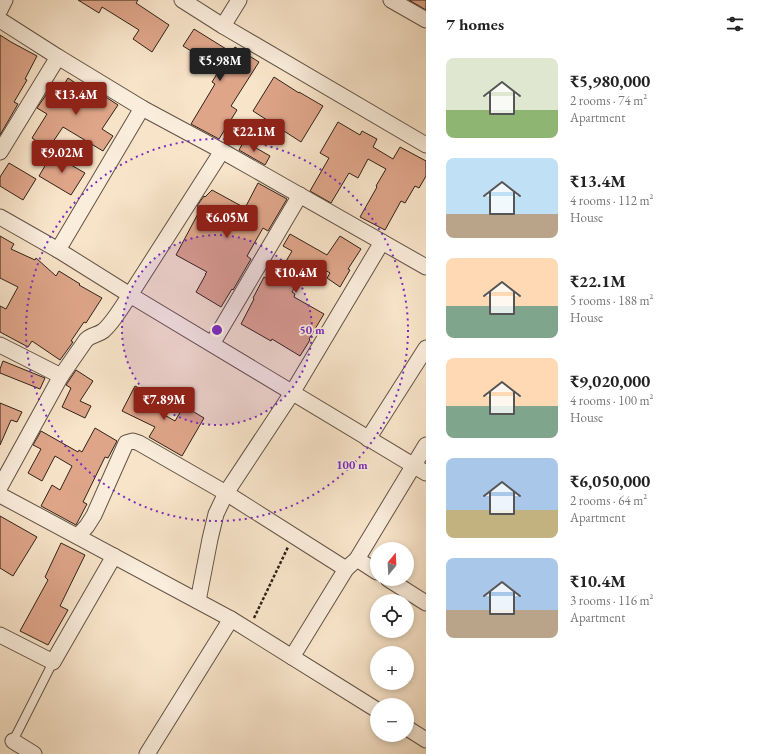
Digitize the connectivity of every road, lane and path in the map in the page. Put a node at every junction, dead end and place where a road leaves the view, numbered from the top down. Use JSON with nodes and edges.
{"nodes":[{"id":1,"x":5,"y":0,"type":"edge"},
{"id":2,"x":182,"y":0,"type":"edge"},
{"id":3,"x":239,"y":0,"type":"edge"},
{"id":4,"x":398,"y":2,"type":"edge"},
{"id":5,"x":0,"y":10,"type":"edge"},
{"id":6,"x":0,"y":20,"type":"edge"},
{"id":7,"x":426,"y":20,"type":"edge"},
{"id":8,"x":224,"y":26,"type":"junction"},
{"id":9,"x":58,"y":57,"type":"junction"},
{"id":10,"x":142,"y":108,"type":"junction"},
{"id":11,"x":426,"y":145,"type":"edge"},
{"id":12,"x":222,"y":151,"type":"junction"},
{"id":13,"x":0,"y":152,"type":"edge"},
{"id":14,"x":300,"y":195,"type":"junction"},
{"id":15,"x":0,"y":217,"type":"edge"},
{"id":16,"x":382,"y":242,"type":"junction"},
{"id":17,"x":58,"y":250,"type":"junction"},
{"id":18,"x":426,"y":267,"type":"edge"},
{"id":19,"x":130,"y":295,"type":"junction"},
{"id":20,"x":212,"y":344,"type":"junction"},
{"id":21,"x":0,"y":345,"type":"edge"},
{"id":22,"x":426,"y":348,"type":"edge"},
{"id":23,"x":61,"y":376,"type":"junction"},
{"id":24,"x":292,"y":393,"type":"junction"},
{"id":25,"x":368,"y":439,"type":"junction"},
{"id":26,"x":426,"y":444,"type":"edge"},
{"id":27,"x":413,"y":466,"type":"junction"},
{"id":28,"x":426,"y":474,"type":"edge"},
{"id":29,"x":0,"y":487,"type":"edge"},
{"id":30,"x":226,"y":493,"type":"junction"},
{"id":31,"x":0,"y":495,"type":"edge"},
{"id":32,"x":78,"y":536,"type":"junction"},
{"id":33,"x":294,"y":536,"type":"junction"},
{"id":34,"x":114,"y":556,"type":"junction"},
{"id":35,"x":352,"y":564,"type":"junction"},
{"id":36,"x":370,"y":570,"type":"edge"},
{"id":37,"x":399,"y":586,"type":"edge"},
{"id":38,"x":198,"y":601,"type":"junction"},
{"id":39,"x":426,"y":603,"type":"edge"},
{"id":40,"x":231,"y":619,"type":"junction"},
{"id":41,"x":248,"y":630,"type":"junction"},
{"id":42,"x":0,"y":635,"type":"edge"},
{"id":43,"x":292,"y":657,"type":"junction"},
{"id":44,"x":53,"y":662,"type":"junction"},
{"id":45,"x":370,"y":706,"type":"edge"},
{"id":46,"x":414,"y":732,"type":"edge"},
{"id":47,"x":426,"y":740,"type":"edge"},
{"id":48,"x":13,"y":741,"type":"joint"},
{"id":49,"x":34,"y":754,"type":"edge"},
{"id":50,"x":147,"y":754,"type":"edge"}],
"edges":[{"from":1,"to":5,"type":"street"},
{"from":2,"to":8,"type":"street"},
{"from":3,"to":8,"type":"street"},
{"from":4,"to":7,"type":"street"},
{"from":6,"to":9,"type":"street"},
{"from":8,"to":11,"type":"street"},
{"from":9,"to":10,"type":"street"},
{"from":9,"to":13,"type":"street"},
{"from":10,"to":12,"type":"street"},
{"from":10,"to":17,"type":"street"},
{"from":12,"to":14,"type":"street"},
{"from":12,"to":19,"type":"street"},
{"from":14,"to":16,"type":"street"},
{"from":14,"to":20,"type":"street"},
{"from":15,"to":17,"type":"street"},
{"from":16,"to":18,"type":"street"},
{"from":16,"to":24,"type":"street"},
{"from":17,"to":19,"type":"street"},
{"from":19,"to":20,"type":"street"},
{"from":19,"to":23,"type":"street"},
{"from":20,"to":24,"type":"street"},
{"from":21,"to":23,"type":"street"},
{"from":22,"to":25,"type":"street"},
{"from":23,"to":29,"type":"street"},
{"from":24,"to":25,"type":"street"},
{"from":24,"to":30,"type":"street"},
{"from":25,"to":27,"type":"street"},
{"from":26,"to":27,"type":"street"},
{"from":27,"to":28,"type":"street"},
{"from":27,"to":35,"type":"street"},
{"from":30,"to":32,"type":"street"},
{"from":30,"to":33,"type":"street"},
{"from":30,"to":38,"type":"street"},
{"from":31,"to":32,"type":"street"},
{"from":32,"to":34,"type":"street"},
{"from":33,"to":35,"type":"street"},
{"from":33,"to":41,"type":"path"},
{"from":34,"to":38,"type":"street"},
{"from":34,"to":44,"type":"street"},
{"from":35,"to":36,"type":"street"},
{"from":35,"to":43,"type":"street"},
{"from":37,"to":39,"type":"street"},
{"from":38,"to":40,"type":"street"},
{"from":40,"to":41,"type":"street"},
{"from":40,"to":50,"type":"street"},
{"from":41,"to":43,"type":"street"},
{"from":42,"to":44,"type":"street"},
{"from":43,"to":45,"type":"street"},
{"from":44,"to":48,"type":"lane"},
{"from":46,"to":47,"type":"street"},
{"from":48,"to":49,"type":"street"}]}
